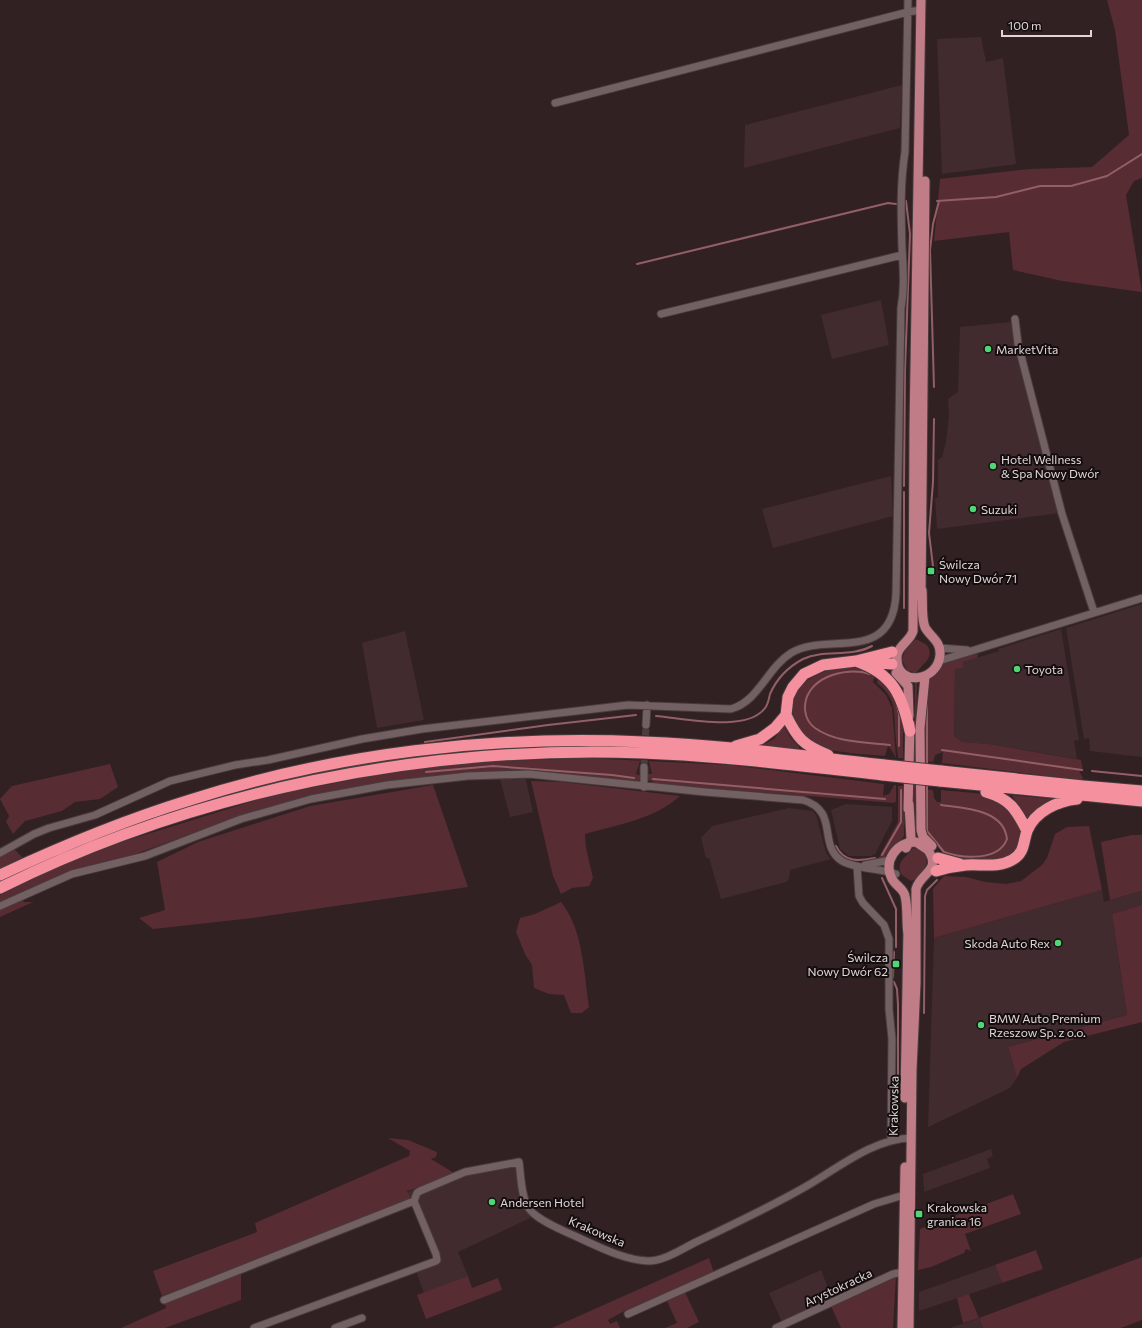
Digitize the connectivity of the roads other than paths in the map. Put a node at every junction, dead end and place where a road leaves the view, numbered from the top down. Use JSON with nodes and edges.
{"nodes":[{"id":1,"x":908,"y":0,"type":"edge"},
{"id":2,"x":921,"y":0,"type":"edge"},
{"id":3,"x":927,"y":0,"type":"edge"},
{"id":4,"x":921,"y":10,"type":"junction"},
{"id":5,"x":908,"y":12,"type":"junction"},
{"id":6,"x":555,"y":103,"type":"dead end"},
{"id":7,"x":902,"y":255,"type":"junction"},
{"id":8,"x":903,"y":294,"type":"junction"},
{"id":9,"x":916,"y":294,"type":"junction"},
{"id":10,"x":661,"y":314,"type":"dead end"},
{"id":11,"x":1015,"y":318,"type":"dead end"},
{"id":12,"x":922,"y":590,"type":"junction"},
{"id":13,"x":1142,"y":598,"type":"edge"},
{"id":14,"x":1094,"y":612,"type":"junction"},
{"id":15,"x":913,"y":635,"type":"junction"},
{"id":16,"x":937,"y":647,"type":"junction"},
{"id":17,"x":974,"y":650,"type":"junction"},
{"id":18,"x":892,"y":652,"type":"junction"},
{"id":19,"x":856,"y":661,"type":"junction"},
{"id":20,"x":939,"y":661,"type":"junction"},
{"id":21,"x":895,"y":665,"type":"junction"},
{"id":22,"x":918,"y":677,"type":"junction"},
{"id":23,"x":647,"y":705,"type":"junction"},
{"id":24,"x":786,"y":715,"type":"junction"},
{"id":25,"x":646,"y":725,"type":"tunnel mouth"},
{"id":26,"x":913,"y":728,"type":"junction"},
{"id":27,"x":728,"y":748,"type":"junction"},
{"id":28,"x":841,"y":760,"type":"junction"},
{"id":29,"x":644,"y":767,"type":"tunnel mouth"},
{"id":30,"x":883,"y":770,"type":"junction"},
{"id":31,"x":940,"y":776,"type":"junction"},
{"id":32,"x":958,"y":783,"type":"junction"},
{"id":33,"x":644,"y":787,"type":"junction"},
{"id":34,"x":1142,"y":791,"type":"edge"},
{"id":35,"x":919,"y":795,"type":"junction"},
{"id":36,"x":1094,"y":797,"type":"junction"},
{"id":37,"x":1142,"y":800,"type":"edge"},
{"id":38,"x":1027,"y":831,"type":"junction"},
{"id":39,"x":906,"y":844,"type":"junction"},
{"id":40,"x":920,"y":844,"type":"junction"},
{"id":41,"x":0,"y":853,"type":"edge"},
{"id":42,"x":934,"y":857,"type":"junction"},
{"id":43,"x":890,"y":860,"type":"junction"},
{"id":44,"x":966,"y":865,"type":"junction"},
{"id":45,"x":859,"y":866,"type":"junction"},
{"id":46,"x":936,"y":871,"type":"junction"},
{"id":47,"x":893,"y":873,"type":"junction"},
{"id":48,"x":0,"y":875,"type":"edge"},
{"id":49,"x":916,"y":885,"type":"junction"},
{"id":50,"x":0,"y":888,"type":"edge"},
{"id":51,"x":0,"y":906,"type":"edge"},
{"id":52,"x":912,"y":934,"type":"junction"},
{"id":53,"x":908,"y":1139,"type":"junction"},
{"id":54,"x":890,"y":1141,"type":"junction"},
{"id":55,"x":904,"y":1195,"type":"junction"},
{"id":56,"x":414,"y":1201,"type":"junction"},
{"id":57,"x":907,"y":1271,"type":"junction"},
{"id":58,"x":164,"y":1300,"type":"dead end"},
{"id":59,"x":628,"y":1314,"type":"dead end"},
{"id":60,"x":362,"y":1318,"type":"dead end"},
{"id":61,"x":254,"y":1328,"type":"edge"},
{"id":62,"x":335,"y":1328,"type":"edge"},
{"id":63,"x":776,"y":1328,"type":"edge"},
{"id":64,"x":902,"y":1328,"type":"edge"},
{"id":65,"x":909,"y":1328,"type":"edge"}],
"edges":[{"from":1,"to":5,"type":"street"},
{"from":2,"to":4,"type":"main road"},
{"from":3,"to":12,"type":"main road"},
{"from":4,"to":5,"type":"street"},
{"from":4,"to":9,"type":"main road"},
{"from":5,"to":6,"type":"street"},
{"from":5,"to":7,"type":"street"},
{"from":7,"to":8,"type":"street"},
{"from":7,"to":10,"type":"street"},
{"from":8,"to":9,"type":"street"},
{"from":8,"to":23,"type":"street"},
{"from":9,"to":15,"type":"main road"},
{"from":11,"to":14,"type":"street"},
{"from":12,"to":15,"type":"main road"},
{"from":12,"to":16,"type":"main road"},
{"from":13,"to":14,"type":"street"},
{"from":14,"to":17,"type":"street"},
{"from":15,"to":16,"type":"main road"},
{"from":15,"to":18,"type":"main road"},
{"from":15,"to":21,"type":"main road"},
{"from":16,"to":17,"type":"street"},
{"from":16,"to":20,"type":"main road"},
{"from":16,"to":22,"type":"main road"},
{"from":17,"to":20,"type":"street"},
{"from":18,"to":19,"type":"highway"},
{"from":18,"to":21,"type":"main road"},
{"from":19,"to":21,"type":"highway"},
{"from":19,"to":24,"type":"highway"},
{"from":19,"to":26,"type":"highway"},
{"from":20,"to":22,"type":"main road"},
{"from":21,"to":22,"type":"main road"},
{"from":21,"to":26,"type":"main road"},
{"from":22,"to":26,"type":"main road"},
{"from":23,"to":25,"type":"street"},
{"from":23,"to":41,"type":"street"},
{"from":24,"to":27,"type":"highway"},
{"from":24,"to":28,"type":"highway"},
{"from":26,"to":35,"type":"main road"},
{"from":26,"to":39,"type":"main road"},
{"from":27,"to":28,"type":"highway"},
{"from":27,"to":48,"type":"highway"},
{"from":28,"to":30,"type":"highway"},
{"from":29,"to":33,"type":"street"},
{"from":30,"to":31,"type":"highway","bridge":true},
{"from":30,"to":50,"type":"highway"},
{"from":31,"to":32,"type":"highway"},
{"from":31,"to":34,"type":"highway"},
{"from":32,"to":36,"type":"highway"},
{"from":32,"to":38,"type":"highway"},
{"from":33,"to":45,"type":"street"},
{"from":33,"to":51,"type":"street"},
{"from":35,"to":40,"type":"main road"},
{"from":35,"to":42,"type":"main road"},
{"from":36,"to":37,"type":"highway"},
{"from":36,"to":38,"type":"highway"},
{"from":38,"to":44,"type":"highway"},
{"from":39,"to":40,"type":"main road"},
{"from":39,"to":43,"type":"main road"},
{"from":39,"to":47,"type":"main road"},
{"from":40,"to":42,"type":"main road"},
{"from":42,"to":44,"type":"highway"},
{"from":42,"to":46,"type":"main road"},
{"from":42,"to":49,"type":"main road"},
{"from":43,"to":45,"type":"street"},
{"from":43,"to":47,"type":"main road"},
{"from":44,"to":46,"type":"highway"},
{"from":45,"to":47,"type":"street"},
{"from":45,"to":54,"type":"street"},
{"from":46,"to":49,"type":"main road"},
{"from":47,"to":49,"type":"main road"},
{"from":47,"to":52,"type":"main road"},
{"from":49,"to":52,"type":"main road","name":"Krakowska"},
{"from":52,"to":53,"type":"main road","name":"Krakowska"},
{"from":53,"to":54,"type":"street"},
{"from":53,"to":55,"type":"main road","name":"Krakowska"},
{"from":53,"to":57,"type":"main road","name":"Krakowska"},
{"from":54,"to":56,"type":"street","name":"Krakowska"},
{"from":55,"to":57,"type":"main road","name":"Krakowska"},
{"from":55,"to":59,"type":"street"},
{"from":56,"to":58,"type":"street"},
{"from":56,"to":61,"type":"street"},
{"from":57,"to":63,"type":"street","name":"Arystokracka"},
{"from":57,"to":64,"type":"main road","name":"Krakowska"},
{"from":57,"to":65,"type":"main road","name":"Krakowska"},
{"from":60,"to":62,"type":"street"}]}
